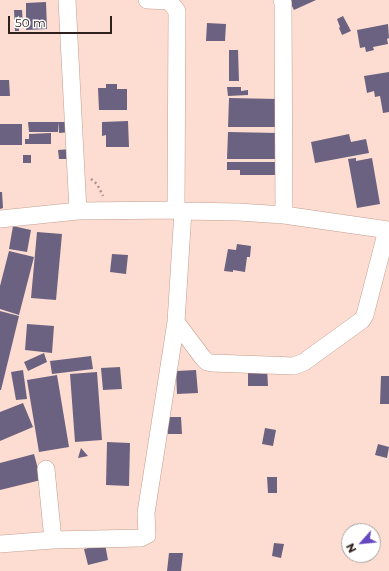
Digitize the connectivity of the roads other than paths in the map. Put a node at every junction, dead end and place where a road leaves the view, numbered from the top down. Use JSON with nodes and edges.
{"nodes":[{"id":1,"x":68,"y":0,"type":"edge"},
{"id":2,"x":148,"y":0,"type":"edge"},
{"id":3,"x":282,"y":0,"type":"edge"},
{"id":4,"x":180,"y":210,"type":"junction"},
{"id":5,"x":78,"y":211,"type":"junction"},
{"id":6,"x":284,"y":215,"type":"junction"},
{"id":7,"x":0,"y":219,"type":"edge"},
{"id":8,"x":388,"y":230,"type":"edge"},
{"id":9,"x":176,"y":322,"type":"junction"},
{"id":10,"x":46,"y":469,"type":"dead end"},
{"id":11,"x":53,"y":540,"type":"junction"},
{"id":12,"x":0,"y":544,"type":"edge"}],
"edges":[{"from":1,"to":5,"type":"street"},
{"from":2,"to":4,"type":"street"},
{"from":3,"to":6,"type":"street"},
{"from":4,"to":5,"type":"street"},
{"from":4,"to":6,"type":"street"},
{"from":4,"to":9,"type":"street"},
{"from":5,"to":7,"type":"street"},
{"from":6,"to":8,"type":"street"},
{"from":8,"to":9,"type":"street"},
{"from":9,"to":11,"type":"street"},
{"from":10,"to":11,"type":"street"},
{"from":11,"to":12,"type":"street"}]}
